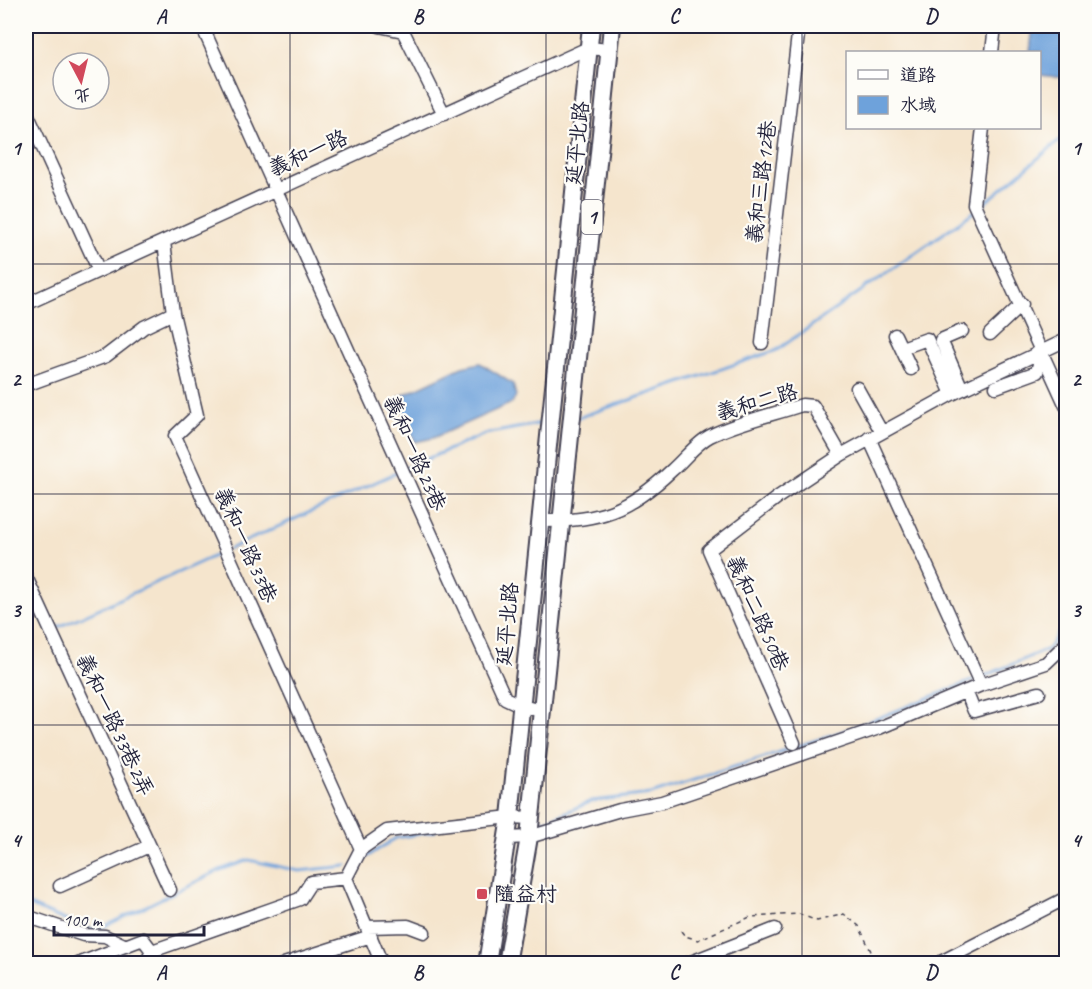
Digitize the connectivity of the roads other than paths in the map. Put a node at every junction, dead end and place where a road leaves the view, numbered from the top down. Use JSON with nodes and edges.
{"nodes":[{"id":1,"x":202,"y":26,"type":"edge"},
{"id":2,"x":379,"y":26,"type":"edge"},
{"id":3,"x":591,"y":26,"type":"edge"},
{"id":4,"x":612,"y":26,"type":"edge"},
{"id":5,"x":799,"y":26,"type":"edge"},
{"id":6,"x":995,"y":26,"type":"edge"},
{"id":7,"x":588,"y":48,"type":"junction"},
{"id":8,"x":610,"y":50,"type":"junction"},
{"id":9,"x":992,"y":51,"type":"edge"},
{"id":10,"x":26,"y":111,"type":"edge"},
{"id":11,"x":444,"y":114,"type":"junction"},
{"id":12,"x":983,"y":129,"type":"edge"},
{"id":13,"x":274,"y":189,"type":"junction"},
{"id":14,"x":164,"y":242,"type":"junction"},
{"id":15,"x":99,"y":271,"type":"junction"},
{"id":16,"x":26,"y":303,"type":"edge"},
{"id":17,"x":1022,"y":304,"type":"junction"},
{"id":18,"x":173,"y":313,"type":"junction"},
{"id":19,"x":963,"y":331,"type":"dead end"},
{"id":20,"x":990,"y":334,"type":"dead end"},
{"id":21,"x":895,"y":335,"type":"dead end"},
{"id":22,"x":1066,"y":340,"type":"edge"},
{"id":23,"x":762,"y":344,"type":"dead end"},
{"id":24,"x":902,"y":348,"type":"junction"},
{"id":25,"x":1042,"y":352,"type":"junction"},
{"id":26,"x":911,"y":369,"type":"dead end"},
{"id":27,"x":26,"y":386,"type":"edge"},
{"id":28,"x":996,"y":387,"type":"dead end"},
{"id":29,"x":857,"y":388,"type":"dead end"},
{"id":30,"x":957,"y":392,"type":"junction"},
{"id":31,"x":1066,"y":405,"type":"edge"},
{"id":32,"x":881,"y":431,"type":"junction"},
{"id":33,"x":868,"y":438,"type":"junction"},
{"id":34,"x":841,"y":455,"type":"junction"},
{"id":35,"x":539,"y":521,"type":"junction"},
{"id":36,"x":560,"y":521,"type":"junction"},
{"id":37,"x":26,"y":577,"type":"edge"},
{"id":38,"x":1066,"y":644,"type":"edge"},
{"id":39,"x":979,"y":680,"type":"junction"},
{"id":40,"x":966,"y":691,"type":"junction"},
{"id":41,"x":1039,"y":693,"type":"dead end"},
{"id":42,"x":522,"y":706,"type":"junction"},
{"id":43,"x":542,"y":711,"type":"junction"},
{"id":44,"x":794,"y":742,"type":"dead end"},
{"id":45,"x":510,"y":817,"type":"junction"},
{"id":46,"x":531,"y":818,"type":"junction"},
{"id":47,"x":530,"y":837,"type":"junction"},
{"id":48,"x":507,"y":838,"type":"junction"},
{"id":49,"x":149,"y":846,"type":"junction"},
{"id":50,"x":352,"y":864,"type":"junction"},
{"id":51,"x":60,"y":885,"type":"dead end"},
{"id":52,"x":170,"y":890,"type":"dead end"},
{"id":53,"x":1066,"y":898,"type":"edge"},
{"id":54,"x":26,"y":916,"type":"edge"},
{"id":55,"x":776,"y":929,"type":"dead end"},
{"id":56,"x":369,"y":931,"type":"junction"},
{"id":57,"x":424,"y":933,"type":"dead end"},
{"id":58,"x":491,"y":943,"type":"junction"},
{"id":59,"x":510,"y":945,"type":"junction"},
{"id":60,"x":126,"y":946,"type":"junction"},
{"id":61,"x":152,"y":951,"type":"junction"},
{"id":62,"x":78,"y":963,"type":"edge"},
{"id":63,"x":146,"y":963,"type":"edge"},
{"id":64,"x":284,"y":963,"type":"edge"},
{"id":65,"x":382,"y":963,"type":"edge"},
{"id":66,"x":487,"y":963,"type":"edge"},
{"id":67,"x":507,"y":963,"type":"edge"},
{"id":68,"x":686,"y":963,"type":"edge"},
{"id":69,"x":937,"y":963,"type":"edge"}],
"edges":[{"from":1,"to":13,"type":"street","name":"義和一路23巷"},
{"from":2,"to":11,"type":"street"},
{"from":3,"to":7,"type":"main road","name":"延平北路","number":"1"},
{"from":4,"to":8,"type":"main road","name":"延平北路","number":"1"},
{"from":5,"to":23,"type":"street","name":"義和三路12巷"},
{"from":6,"to":9,"type":"street"},
{"from":7,"to":8,"type":"street","name":"義和一路"},
{"from":7,"to":11,"type":"street","name":"義和一路"},
{"from":7,"to":35,"type":"main road","name":"延平北路","number":"1"},
{"from":8,"to":36,"type":"main road","name":"延平北路","number":"1"},
{"from":10,"to":15,"type":"street"},
{"from":11,"to":13,"type":"street","name":"義和一路"},
{"from":12,"to":17,"type":"street"},
{"from":13,"to":14,"type":"street","name":"義和一路"},
{"from":13,"to":42,"type":"street","name":"義和一路23巷"},
{"from":14,"to":15,"type":"street","name":"義和一路"},
{"from":14,"to":18,"type":"street","name":"義和一路33巷"},
{"from":15,"to":16,"type":"street","name":"義和一路"},
{"from":17,"to":20,"type":"street"},
{"from":17,"to":25,"type":"street"},
{"from":18,"to":27,"type":"street"},
{"from":18,"to":50,"type":"street","name":"義和一路33巷"},
{"from":19,"to":30,"type":"street"},
{"from":21,"to":24,"type":"street"},
{"from":22,"to":25,"type":"street"},
{"from":24,"to":26,"type":"street"},
{"from":24,"to":30,"type":"street"},
{"from":25,"to":28,"type":"street"},
{"from":25,"to":30,"type":"street"},
{"from":25,"to":31,"type":"street"},
{"from":29,"to":32,"type":"street"},
{"from":30,"to":32,"type":"street"},
{"from":32,"to":33,"type":"street"},
{"from":33,"to":34,"type":"street"},
{"from":33,"to":39,"type":"street"},
{"from":34,"to":36,"type":"street","name":"義和二路"},
{"from":34,"to":44,"type":"street","name":"義和二路50巷"},
{"from":35,"to":36,"type":"street","name":"義和二路"},
{"from":35,"to":42,"type":"main road","name":"延平北路","number":"1"},
{"from":36,"to":43,"type":"main road","name":"延平北路","number":"1"},
{"from":37,"to":49,"type":"street","name":"義和一路33巷2弄"},
{"from":38,"to":39,"type":"street"},
{"from":39,"to":40,"type":"street"},
{"from":40,"to":41,"type":"street"},
{"from":40,"to":47,"type":"street"},
{"from":42,"to":43,"type":"street","name":"義和一路23巷"},
{"from":42,"to":45,"type":"main road","name":"延平北路","number":"1"},
{"from":43,"to":46,"type":"main road","name":"延平北路","number":"1"},
{"from":45,"to":46,"type":"street"},
{"from":45,"to":48,"type":"main road","number":"1"},
{"from":45,"to":50,"type":"street"},
{"from":46,"to":47,"type":"main road","number":"1"},
{"from":47,"to":48,"type":"street"},
{"from":47,"to":59,"type":"main road","number":"1"},
{"from":48,"to":58,"type":"main road","number":"1"},
{"from":49,"to":51,"type":"street"},
{"from":49,"to":52,"type":"street","name":"義和一路33巷2弄"},
{"from":50,"to":56,"type":"street"},
{"from":50,"to":61,"type":"street"},
{"from":53,"to":69,"type":"street"},
{"from":54,"to":60,"type":"street"},
{"from":55,"to":68,"type":"street"},
{"from":56,"to":57,"type":"street"},
{"from":56,"to":64,"type":"street"},
{"from":56,"to":65,"type":"street"},
{"from":58,"to":59,"type":"main road"},
{"from":58,"to":66,"type":"main road","number":"1"},
{"from":59,"to":67,"type":"main road","number":"1"},
{"from":60,"to":61,"type":"street"},
{"from":60,"to":62,"type":"street"},
{"from":61,"to":63,"type":"street"}]}
